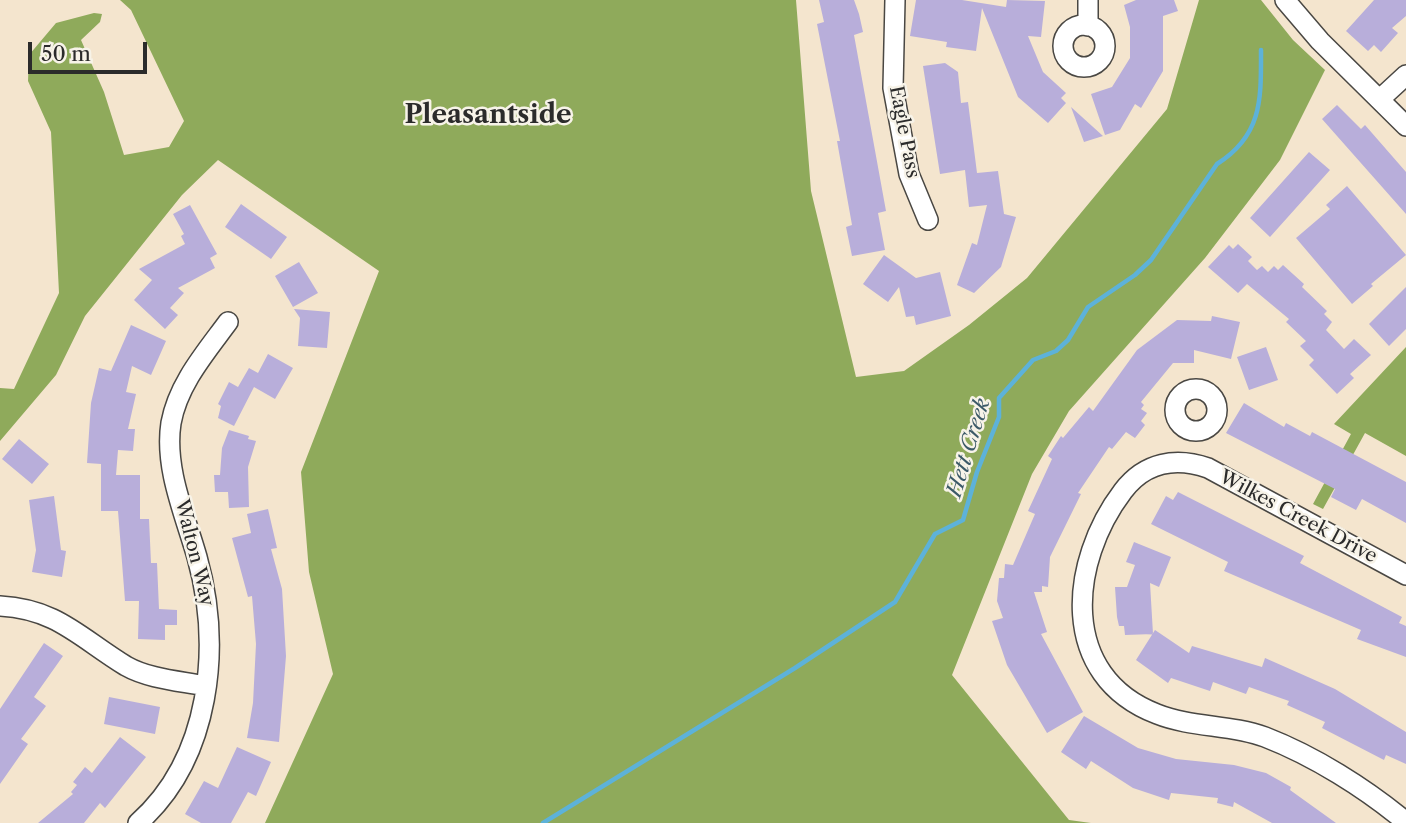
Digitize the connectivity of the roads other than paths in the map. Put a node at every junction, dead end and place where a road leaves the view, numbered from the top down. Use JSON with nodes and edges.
{"nodes":[{"id":1,"x":895,"y":0,"type":"edge"},
{"id":2,"x":1088,"y":0,"type":"edge"},
{"id":3,"x":1284,"y":0,"type":"edge"},
{"id":4,"x":1088,"y":26,"type":"dead end"},
{"id":5,"x":1406,"y":75,"type":"edge"},
{"id":6,"x":1380,"y":99,"type":"junction"},
{"id":7,"x":1406,"y":125,"type":"edge"},
{"id":8,"x":928,"y":220,"type":"dead end"},
{"id":9,"x":228,"y":321,"type":"dead end"},
{"id":10,"x":1192,"y":432,"type":"dead end"},
{"id":11,"x":1188,"y":461,"type":"junction"},
{"id":12,"x":1406,"y":575,"type":"edge"},
{"id":13,"x":0,"y":606,"type":"edge"},
{"id":14,"x":205,"y":686,"type":"junction"},
{"id":15,"x":1406,"y":822,"type":"edge"},
{"id":16,"x":138,"y":823,"type":"edge"}],
"edges":[{"from":1,"to":8,"type":"street","name":"Eagle Pass"},
{"from":2,"to":4,"type":"street"},
{"from":3,"to":6,"type":"street"},
{"from":5,"to":6,"type":"street"},
{"from":6,"to":7,"type":"street"},
{"from":9,"to":14,"type":"street","name":"Walton Way"},
{"from":10,"to":11,"type":"street"},
{"from":11,"to":12,"type":"street","name":"Wilkes Creek Drive"},
{"from":11,"to":15,"type":"street"},
{"from":13,"to":14,"type":"street"},
{"from":14,"to":16,"type":"street","name":"Walton Way"}]}
